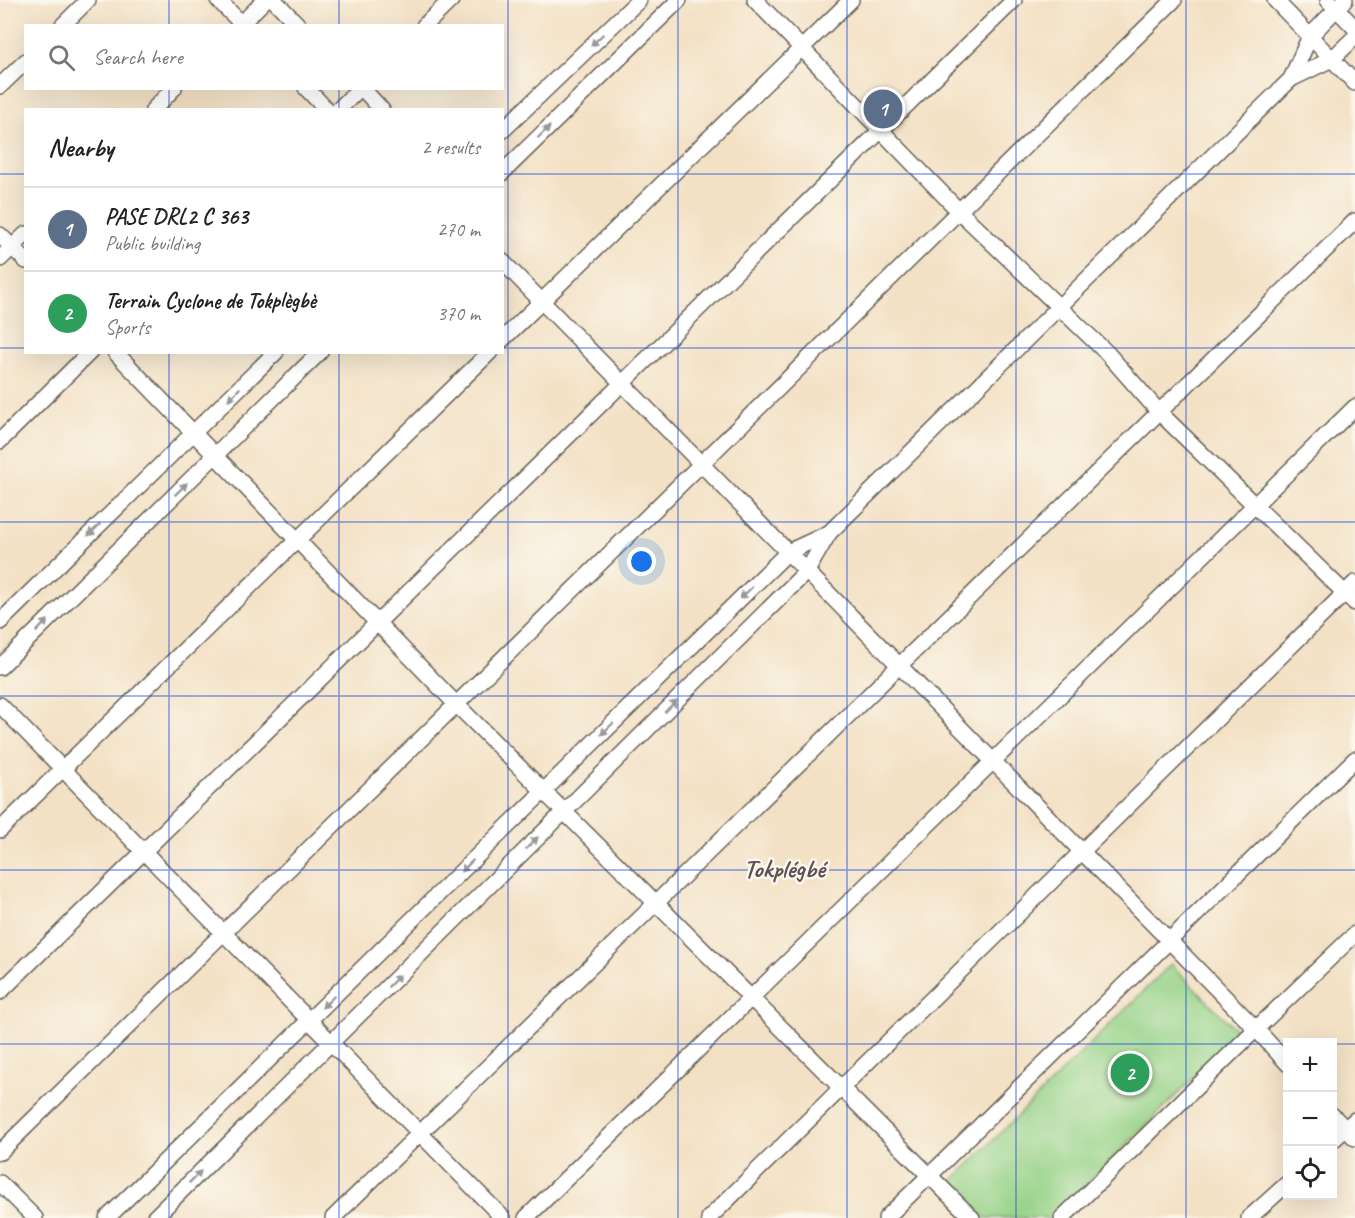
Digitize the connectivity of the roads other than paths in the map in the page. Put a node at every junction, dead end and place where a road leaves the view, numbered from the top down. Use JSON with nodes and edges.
{"nodes":[{"id":1,"x":88,"y":0,"type":"edge"},
{"id":2,"x":218,"y":0,"type":"edge"},
{"id":3,"x":265,"y":0,"type":"edge"},
{"id":4,"x":274,"y":0,"type":"edge"},
{"id":5,"x":451,"y":0,"type":"edge"},
{"id":6,"x":639,"y":0,"type":"edge"},
{"id":7,"x":680,"y":0,"type":"edge"},
{"id":8,"x":755,"y":0,"type":"edge"},
{"id":9,"x":851,"y":0,"type":"edge"},
{"id":10,"x":1014,"y":0,"type":"edge"},
{"id":11,"x":1174,"y":0,"type":"edge"},
{"id":12,"x":1275,"y":0,"type":"edge"},
{"id":13,"x":1336,"y":3,"type":"edge"},
{"id":14,"x":64,"y":24,"type":"edge"},
{"id":15,"x":240,"y":24,"type":"edge"},
{"id":16,"x":242,"y":24,"type":"edge"},
{"id":17,"x":297,"y":24,"type":"edge"},
{"id":18,"x":426,"y":24,"type":"edge"},
{"id":19,"x":1355,"y":28,"type":"edge"},
{"id":20,"x":1310,"y":36,"type":"junction"},
{"id":21,"x":1355,"y":37,"type":"edge"},
{"id":22,"x":802,"y":48,"type":"junction"},
{"id":23,"x":1332,"y":59,"type":"junction"},
{"id":24,"x":24,"y":63,"type":"edge"},
{"id":25,"x":1292,"y":80,"type":"junction"},
{"id":26,"x":1355,"y":82,"type":"edge"},
{"id":27,"x":0,"y":86,"type":"edge"},
{"id":28,"x":172,"y":90,"type":"edge"},
{"id":29,"x":308,"y":90,"type":"edge"},
{"id":30,"x":359,"y":90,"type":"edge"},
{"id":31,"x":363,"y":90,"type":"edge"},
{"id":32,"x":155,"y":108,"type":"edge"},
{"id":33,"x":325,"y":108,"type":"edge"},
{"id":34,"x":340,"y":108,"type":"edge"},
{"id":35,"x":380,"y":108,"type":"edge"},
{"id":36,"x":504,"y":129,"type":"edge"},
{"id":37,"x":880,"y":131,"type":"junction"},
{"id":38,"x":504,"y":171,"type":"edge"},
{"id":39,"x":959,"y":211,"type":"junction"},
{"id":40,"x":1355,"y":221,"type":"edge"},
{"id":41,"x":0,"y":235,"type":"edge"},
{"id":42,"x":24,"y":236,"type":"edge"},
{"id":43,"x":12,"y":247,"type":"junction"},
{"id":44,"x":0,"y":259,"type":"edge"},
{"id":45,"x":24,"y":259,"type":"edge"},
{"id":46,"x":504,"y":263,"type":"edge"},
{"id":47,"x":542,"y":301,"type":"junction"},
{"id":48,"x":1059,"y":308,"type":"junction"},
{"id":49,"x":504,"y":338,"type":"edge"},
{"id":50,"x":88,"y":354,"type":"edge"},
{"id":51,"x":117,"y":354,"type":"edge"},
{"id":52,"x":274,"y":354,"type":"edge"},
{"id":53,"x":318,"y":354,"type":"edge"},
{"id":54,"x":488,"y":354,"type":"edge"},
{"id":55,"x":622,"y":382,"type":"junction"},
{"id":56,"x":1355,"y":407,"type":"edge"},
{"id":57,"x":1159,"y":412,"type":"junction"},
{"id":58,"x":192,"y":434,"type":"junction"},
{"id":59,"x":0,"y":441,"type":"edge"},
{"id":60,"x":214,"y":457,"type":"junction"},
{"id":61,"x":702,"y":464,"type":"junction"},
{"id":62,"x":1254,"y":506,"type":"junction"},
{"id":63,"x":828,"y":532,"type":"junction"},
{"id":64,"x":297,"y":541,"type":"junction"},
{"id":65,"x":788,"y":552,"type":"junction"},
{"id":66,"x":807,"y":571,"type":"junction"},
{"id":67,"x":1352,"y":593,"type":"edge"},
{"id":68,"x":0,"y":622,"type":"edge"},
{"id":69,"x":377,"y":622,"type":"junction"},
{"id":70,"x":900,"y":666,"type":"junction"},
{"id":71,"x":0,"y":667,"type":"edge"},
{"id":72,"x":0,"y":705,"type":"edge"},
{"id":73,"x":456,"y":705,"type":"junction"},
{"id":74,"x":1355,"y":759,"type":"edge"},
{"id":75,"x":993,"y":761,"type":"junction"},
{"id":76,"x":63,"y":769,"type":"junction"},
{"id":77,"x":543,"y":792,"type":"junction"},
{"id":78,"x":564,"y":812,"type":"junction"},
{"id":79,"x":0,"y":830,"type":"edge"},
{"id":80,"x":1081,"y":851,"type":"junction"},
{"id":81,"x":143,"y":852,"type":"junction"},
{"id":82,"x":656,"y":903,"type":"junction"},
{"id":83,"x":223,"y":933,"type":"junction"},
{"id":84,"x":1355,"y":934,"type":"edge"},
{"id":85,"x":1169,"y":940,"type":"junction"},
{"id":86,"x":0,"y":992,"type":"edge"},
{"id":87,"x":751,"y":998,"type":"junction"},
{"id":88,"x":309,"y":1020,"type":"junction"},
{"id":89,"x":1256,"y":1029,"type":"junction"},
{"id":90,"x":331,"y":1043,"type":"junction"},
{"id":91,"x":1283,"y":1059,"type":"edge"},
{"id":92,"x":841,"y":1087,"type":"junction"},
{"id":93,"x":1337,"y":1118,"type":"edge"},
{"id":94,"x":1352,"y":1129,"type":"edge"},
{"id":95,"x":420,"y":1133,"type":"junction"},
{"id":96,"x":1337,"y":1138,"type":"edge"},
{"id":97,"x":0,"y":1152,"type":"edge"},
{"id":98,"x":930,"y":1176,"type":"junction"},
{"id":99,"x":0,"y":1183,"type":"edge"},
{"id":100,"x":1283,"y":1187,"type":"edge"},
{"id":101,"x":34,"y":1218,"type":"edge"},
{"id":102,"x":107,"y":1218,"type":"edge"},
{"id":103,"x":154,"y":1218,"type":"edge"},
{"id":104,"x":333,"y":1218,"type":"edge"},
{"id":105,"x":503,"y":1218,"type":"edge"},
{"id":106,"x":526,"y":1218,"type":"edge"},
{"id":107,"x":709,"y":1218,"type":"edge"},
{"id":108,"x":886,"y":1218,"type":"edge"},
{"id":109,"x":972,"y":1218,"type":"edge"},
{"id":110,"x":1062,"y":1218,"type":"edge"},
{"id":111,"x":1249,"y":1218,"type":"edge"}],
"edges":[{"from":1,"to":14,"type":"street"},
{"from":2,"to":15,"type":"street"},
{"from":3,"to":16,"type":"street"},
{"from":4,"to":17,"type":"street"},
{"from":5,"to":18,"type":"street"},
{"from":6,"to":36,"type":"street","one_way":true},
{"from":38,"to":7,"type":"street","one_way":true},
{"from":8,"to":22,"type":"street"},
{"from":9,"to":22,"type":"street"},
{"from":10,"to":37,"type":"street"},
{"from":11,"to":39,"type":"street"},
{"from":12,"to":20,"type":"street"},
{"from":13,"to":19,"type":"street"},
{"from":13,"to":20,"type":"street"},
{"from":20,"to":23,"type":"street"},
{"from":20,"to":25,"type":"street"},
{"from":21,"to":23,"type":"street"},
{"from":22,"to":37,"type":"street"},
{"from":22,"to":47,"type":"street"},
{"from":23,"to":25,"type":"street"},
{"from":23,"to":26,"type":"street"},
{"from":24,"to":27,"type":"street"},
{"from":25,"to":48,"type":"street"},
{"from":28,"to":32,"type":"street"},
{"from":29,"to":33,"type":"street"},
{"from":30,"to":34,"type":"street"},
{"from":31,"to":35,"type":"street"},
{"from":37,"to":39,"type":"street"},
{"from":37,"to":55,"type":"street"},
{"from":39,"to":48,"type":"street"},
{"from":39,"to":61,"type":"street"},
{"from":40,"to":57,"type":"street"},
{"from":41,"to":43,"type":"street"},
{"from":42,"to":43,"type":"street"},
{"from":43,"to":44,"type":"street"},
{"from":43,"to":45,"type":"street"},
{"from":46,"to":47,"type":"street"},
{"from":47,"to":49,"type":"street"},
{"from":47,"to":55,"type":"street"},
{"from":48,"to":57,"type":"street"},
{"from":48,"to":63,"type":"street"},
{"from":50,"to":59,"type":"street"},
{"from":51,"to":58,"type":"street"},
{"from":52,"to":58,"type":"street","one_way":true},
{"from":53,"to":60,"type":"street"},
{"from":54,"to":64,"type":"street"},
{"from":55,"to":61,"type":"street"},
{"from":55,"to":69,"type":"street"},
{"from":56,"to":62,"type":"street"},
{"from":57,"to":62,"type":"street"},
{"from":57,"to":70,"type":"street"},
{"from":58,"to":60,"type":"street"},
{"from":58,"to":68,"type":"street","one_way":true},
{"from":60,"to":64,"type":"street"},
{"from":71,"to":60,"type":"street","one_way":true},
{"from":61,"to":65,"type":"street"},
{"from":61,"to":73,"type":"street"},
{"from":62,"to":67,"type":"street"},
{"from":62,"to":75,"type":"street"},
{"from":63,"to":65,"type":"street"},
{"from":63,"to":66,"type":"street"},
{"from":64,"to":69,"type":"street"},
{"from":64,"to":76,"type":"street"},
{"from":65,"to":66,"type":"street"},
{"from":65,"to":77,"type":"street","one_way":true},
{"from":66,"to":70,"type":"street"},
{"from":78,"to":66,"type":"street","one_way":true},
{"from":67,"to":80,"type":"street"},
{"from":69,"to":73,"type":"street"},
{"from":69,"to":81,"type":"street"},
{"from":70,"to":75,"type":"street"},
{"from":70,"to":82,"type":"street"},
{"from":72,"to":76,"type":"street"},
{"from":73,"to":77,"type":"street"},
{"from":73,"to":83,"type":"street"},
{"from":74,"to":85,"type":"street"},
{"from":75,"to":80,"type":"street"},
{"from":75,"to":87,"type":"street"},
{"from":76,"to":79,"type":"street"},
{"from":76,"to":81,"type":"street"},
{"from":77,"to":78,"type":"street"},
{"from":77,"to":88,"type":"street","one_way":true},
{"from":78,"to":82,"type":"street"},
{"from":90,"to":78,"type":"street","one_way":true},
{"from":80,"to":85,"type":"street"},
{"from":80,"to":92,"type":"street"},
{"from":81,"to":83,"type":"street"},
{"from":81,"to":86,"type":"street"},
{"from":82,"to":87,"type":"street"},
{"from":82,"to":95,"type":"street"},
{"from":83,"to":88,"type":"street"},
{"from":83,"to":97,"type":"street"},
{"from":84,"to":89,"type":"street"},
{"from":85,"to":89,"type":"street"},
{"from":85,"to":98,"type":"street"},
{"from":87,"to":92,"type":"street"},
{"from":87,"to":106,"type":"street"},
{"from":88,"to":90,"type":"street"},
{"from":88,"to":102,"type":"street"},
{"from":89,"to":91,"type":"street"},
{"from":89,"to":110,"type":"street"},
{"from":90,"to":95,"type":"street"},
{"from":103,"to":90,"type":"street","one_way":true},
{"from":92,"to":98,"type":"street"},
{"from":92,"to":107,"type":"street"},
{"from":93,"to":94,"type":"street"},
{"from":94,"to":96,"type":"street"},
{"from":95,"to":104,"type":"street"},
{"from":95,"to":105,"type":"street"},
{"from":98,"to":108,"type":"street"},
{"from":98,"to":109,"type":"street"},
{"from":99,"to":101,"type":"street"},
{"from":100,"to":111,"type":"street"}]}
